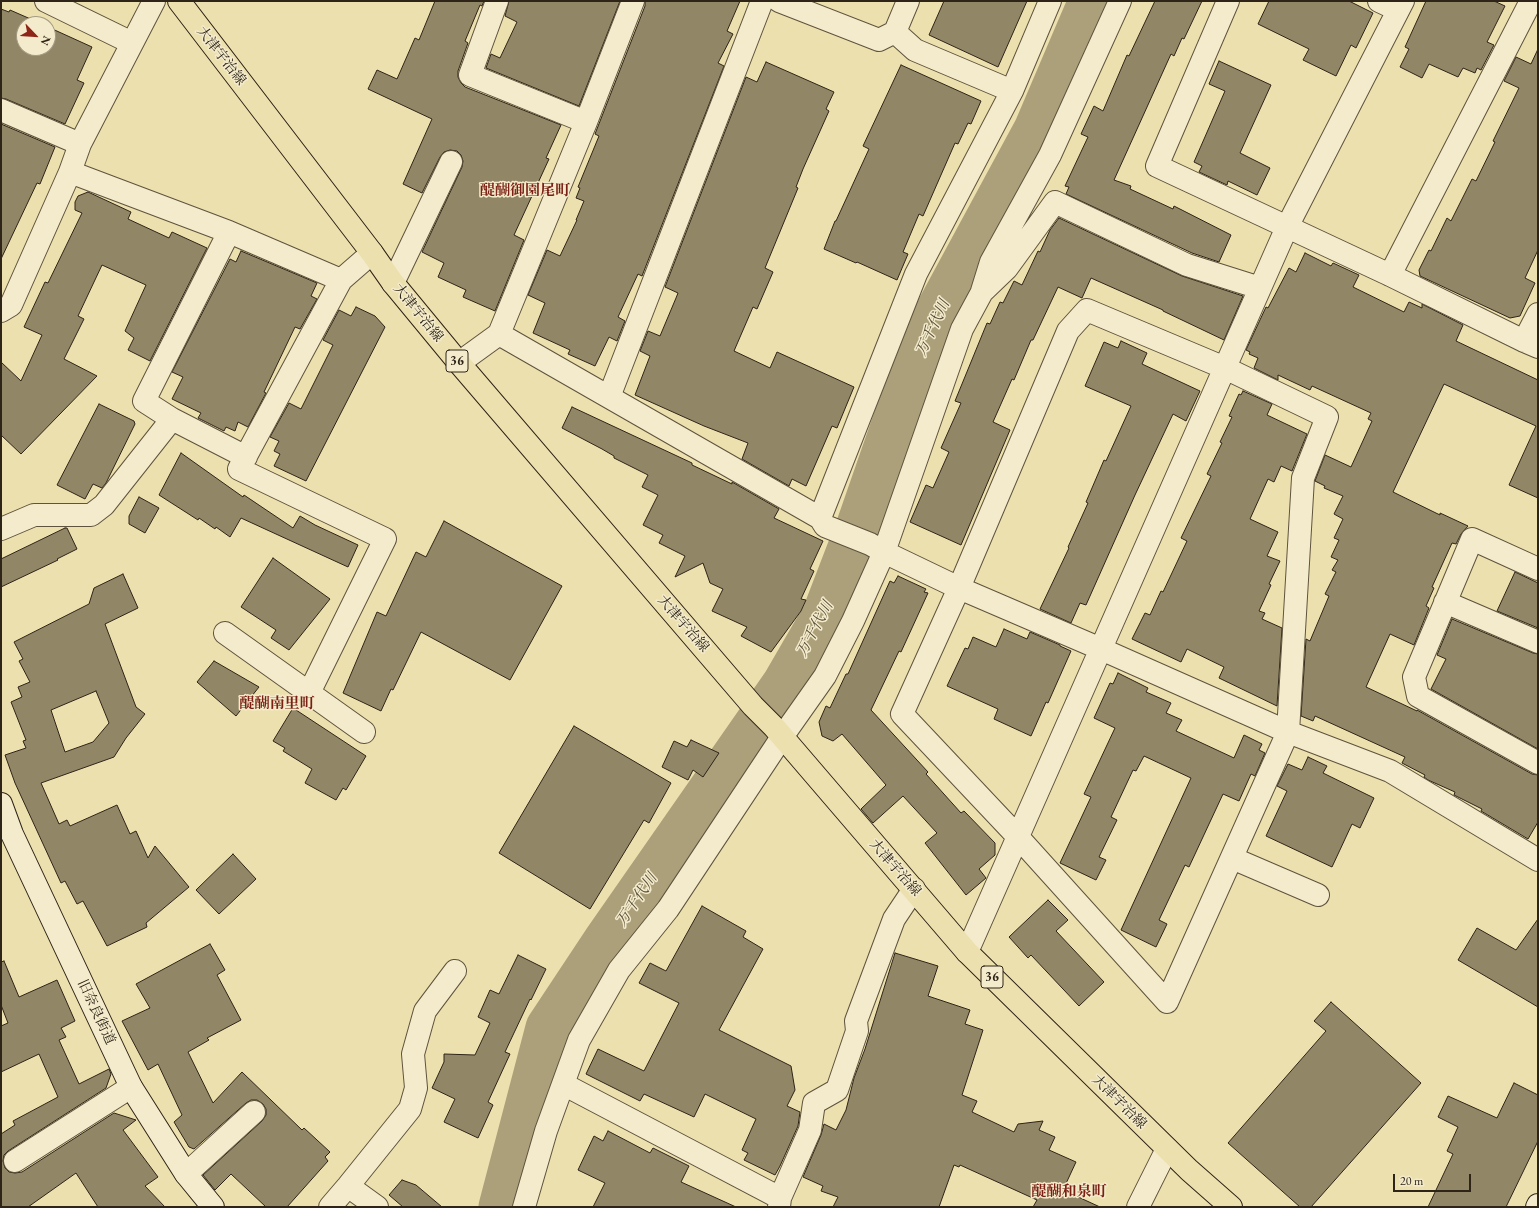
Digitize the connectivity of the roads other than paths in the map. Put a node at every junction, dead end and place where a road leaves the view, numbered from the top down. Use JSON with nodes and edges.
{"nodes":[{"id":1,"x":46,"y":1,"type":"edge"},
{"id":2,"x":154,"y":1,"type":"edge"},
{"id":3,"x":179,"y":1,"type":"edge"},
{"id":4,"x":497,"y":1,"type":"edge"},
{"id":5,"x":633,"y":1,"type":"edge"},
{"id":6,"x":762,"y":1,"type":"edge"},
{"id":7,"x":779,"y":1,"type":"edge"},
{"id":8,"x":908,"y":1,"type":"edge"},
{"id":9,"x":1050,"y":1,"type":"edge"},
{"id":10,"x":1120,"y":1,"type":"edge"},
{"id":11,"x":1228,"y":1,"type":"edge"},
{"id":12,"x":1531,"y":1,"type":"edge"},
{"id":13,"x":1393,"y":4,"type":"edge"},
{"id":14,"x":895,"y":32,"type":"junction"},
{"id":15,"x":132,"y":43,"type":"junction"},
{"id":16,"x":1012,"y":91,"type":"junction"},
{"id":17,"x":1,"y":110,"type":"edge"},
{"id":18,"x":586,"y":122,"type":"junction"},
{"id":19,"x":80,"y":144,"type":"junction"},
{"id":20,"x":451,"y":162,"type":"dead end"},
{"id":21,"x":70,"y":172,"type":"junction"},
{"id":22,"x":1287,"y":227,"type":"junction"},
{"id":23,"x":229,"y":232,"type":"junction"},
{"id":24,"x":372,"y":253,"type":"junction"},
{"id":25,"x":1390,"y":275,"type":"junction"},
{"id":26,"x":341,"y":280,"type":"junction"},
{"id":27,"x":394,"y":283,"type":"junction"},
{"id":28,"x":1260,"y":288,"type":"junction"},
{"id":29,"x":982,"y":292,"type":"junction"},
{"id":30,"x":1,"y":311,"type":"edge"},
{"id":31,"x":1538,"y":314,"type":"edge"},
{"id":32,"x":499,"y":334,"type":"junction"},
{"id":33,"x":1531,"y":344,"type":"edge"},
{"id":34,"x":459,"y":363,"type":"junction"},
{"id":35,"x":1225,"y":368,"type":"junction"},
{"id":36,"x":609,"y":397,"type":"junction"},
{"id":37,"x":172,"y":419,"type":"junction"},
{"id":38,"x":246,"y":457,"type":"junction"},
{"id":39,"x":823,"y":522,"type":"junction"},
{"id":40,"x":1,"y":529,"type":"edge"},
{"id":41,"x":877,"y":548,"type":"junction"},
{"id":42,"x":1538,"y":569,"type":"edge"},
{"id":43,"x":959,"y":588,"type":"junction"},
{"id":44,"x":1445,"y":602,"type":"junction"},
{"id":45,"x":225,"y":633,"type":"dead end"},
{"id":46,"x":1538,"y":642,"type":"edge"},
{"id":47,"x":1101,"y":649,"type":"junction"},
{"id":48,"x":309,"y":693,"type":"junction"},
{"id":49,"x":364,"y":732,"type":"dead end"},
{"id":50,"x":778,"y":732,"type":"junction"},
{"id":51,"x":1288,"y":732,"type":"junction"},
{"id":52,"x":1538,"y":763,"type":"edge"},
{"id":53,"x":1,"y":804,"type":"edge"},
{"id":54,"x":7,"y":837,"type":"edge"},
{"id":55,"x":1018,"y":837,"type":"junction"},
{"id":56,"x":1232,"y":858,"type":"junction"},
{"id":57,"x":1538,"y":860,"type":"edge"},
{"id":58,"x":914,"y":889,"type":"junction"},
{"id":59,"x":1318,"y":895,"type":"dead end"},
{"id":60,"x":967,"y":952,"type":"junction"},
{"id":61,"x":455,"y":971,"type":"dead end"},
{"id":62,"x":563,"y":1084,"type":"junction"},
{"id":63,"x":131,"y":1087,"type":"junction"},
{"id":64,"x":254,"y":1112,"type":"dead end"},
{"id":65,"x":1167,"y":1149,"type":"junction"},
{"id":66,"x":16,"y":1161,"type":"dead end"},
{"id":67,"x":186,"y":1174,"type":"junction"},
{"id":68,"x":348,"y":1186,"type":"junction"},
{"id":69,"x":779,"y":1202,"type":"edge"},
{"id":70,"x":213,"y":1207,"type":"edge"},
{"id":71,"x":330,"y":1207,"type":"edge"},
{"id":72,"x":377,"y":1207,"type":"edge"},
{"id":73,"x":524,"y":1207,"type":"edge"},
{"id":74,"x":1138,"y":1207,"type":"edge"},
{"id":75,"x":1231,"y":1207,"type":"edge"}],
"edges":[{"from":1,"to":15,"type":"street"},
{"from":2,"to":15,"type":"street"},
{"from":3,"to":24,"type":"main road","name":"大津宇治線","number":"36"},
{"from":4,"to":18,"type":"street"},
{"from":5,"to":18,"type":"street"},
{"from":6,"to":36,"type":"street"},
{"from":7,"to":14,"type":"street"},
{"from":8,"to":14,"type":"street"},
{"from":9,"to":16,"type":"street"},
{"from":10,"to":29,"type":"street"},
{"from":11,"to":22,"type":"street"},
{"from":12,"to":25,"type":"street"},
{"from":13,"to":22,"type":"street"},
{"from":14,"to":16,"type":"street"},
{"from":15,"to":19,"type":"street"},
{"from":16,"to":39,"type":"street"},
{"from":17,"to":19,"type":"street"},
{"from":18,"to":32,"type":"street"},
{"from":19,"to":21,"type":"street"},
{"from":20,"to":27,"type":"street"},
{"from":21,"to":23,"type":"street"},
{"from":21,"to":30,"type":"street"},
{"from":22,"to":25,"type":"street"},
{"from":22,"to":28,"type":"street"},
{"from":23,"to":26,"type":"street"},
{"from":23,"to":37,"type":"street"},
{"from":24,"to":26,"type":"street"},
{"from":24,"to":27,"type":"main road","name":"大津宇治線","number":"36"},
{"from":25,"to":33,"type":"street"},
{"from":26,"to":38,"type":"street"},
{"from":27,"to":34,"type":"main road","name":"大津宇治線","number":"36"},
{"from":28,"to":29,"type":"street"},
{"from":28,"to":35,"type":"street"},
{"from":29,"to":41,"type":"street"},
{"from":31,"to":33,"type":"street"},
{"from":32,"to":34,"type":"street"},
{"from":32,"to":36,"type":"street"},
{"from":34,"to":50,"type":"main road","name":"大津宇治線","number":"36"},
{"from":35,"to":43,"type":"street"},
{"from":35,"to":47,"type":"street"},
{"from":35,"to":51,"type":"street"},
{"from":36,"to":39,"type":"street"},
{"from":37,"to":38,"type":"street"},
{"from":37,"to":40,"type":"street"},
{"from":38,"to":48,"type":"street"},
{"from":39,"to":41,"type":"street"},
{"from":41,"to":43,"type":"street"},
{"from":41,"to":50,"type":"street"},
{"from":42,"to":44,"type":"street"},
{"from":43,"to":47,"type":"street"},
{"from":43,"to":55,"type":"street"},
{"from":44,"to":46,"type":"street"},
{"from":44,"to":52,"type":"street"},
{"from":45,"to":48,"type":"street"},
{"from":47,"to":51,"type":"street"},
{"from":47,"to":55,"type":"street"},
{"from":48,"to":49,"type":"street"},
{"from":50,"to":58,"type":"main road","name":"大津宇治線","number":"36"},
{"from":50,"to":62,"type":"street"},
{"from":51,"to":56,"type":"street"},
{"from":51,"to":57,"type":"street"},
{"from":53,"to":54,"type":"street","name":"旧奈良街道"},
{"from":54,"to":63,"type":"street","name":"旧奈良街道"},
{"from":55,"to":56,"type":"street"},
{"from":55,"to":60,"type":"street"},
{"from":56,"to":59,"type":"street"},
{"from":58,"to":60,"type":"main road","name":"大津宇治線","number":"36"},
{"from":58,"to":69,"type":"street"},
{"from":60,"to":65,"type":"main road","name":"大津宇治線","number":"36"},
{"from":61,"to":68,"type":"street"},
{"from":62,"to":69,"type":"street"},
{"from":62,"to":73,"type":"street"},
{"from":63,"to":66,"type":"street"},
{"from":63,"to":67,"type":"street","name":"旧奈良街道"},
{"from":64,"to":67,"type":"street"},
{"from":65,"to":74,"type":"street"},
{"from":65,"to":75,"type":"main road","name":"大津宇治線","number":"36"},
{"from":67,"to":70,"type":"street","name":"旧奈良街道"},
{"from":68,"to":71,"type":"street"},
{"from":68,"to":72,"type":"street"}]}
